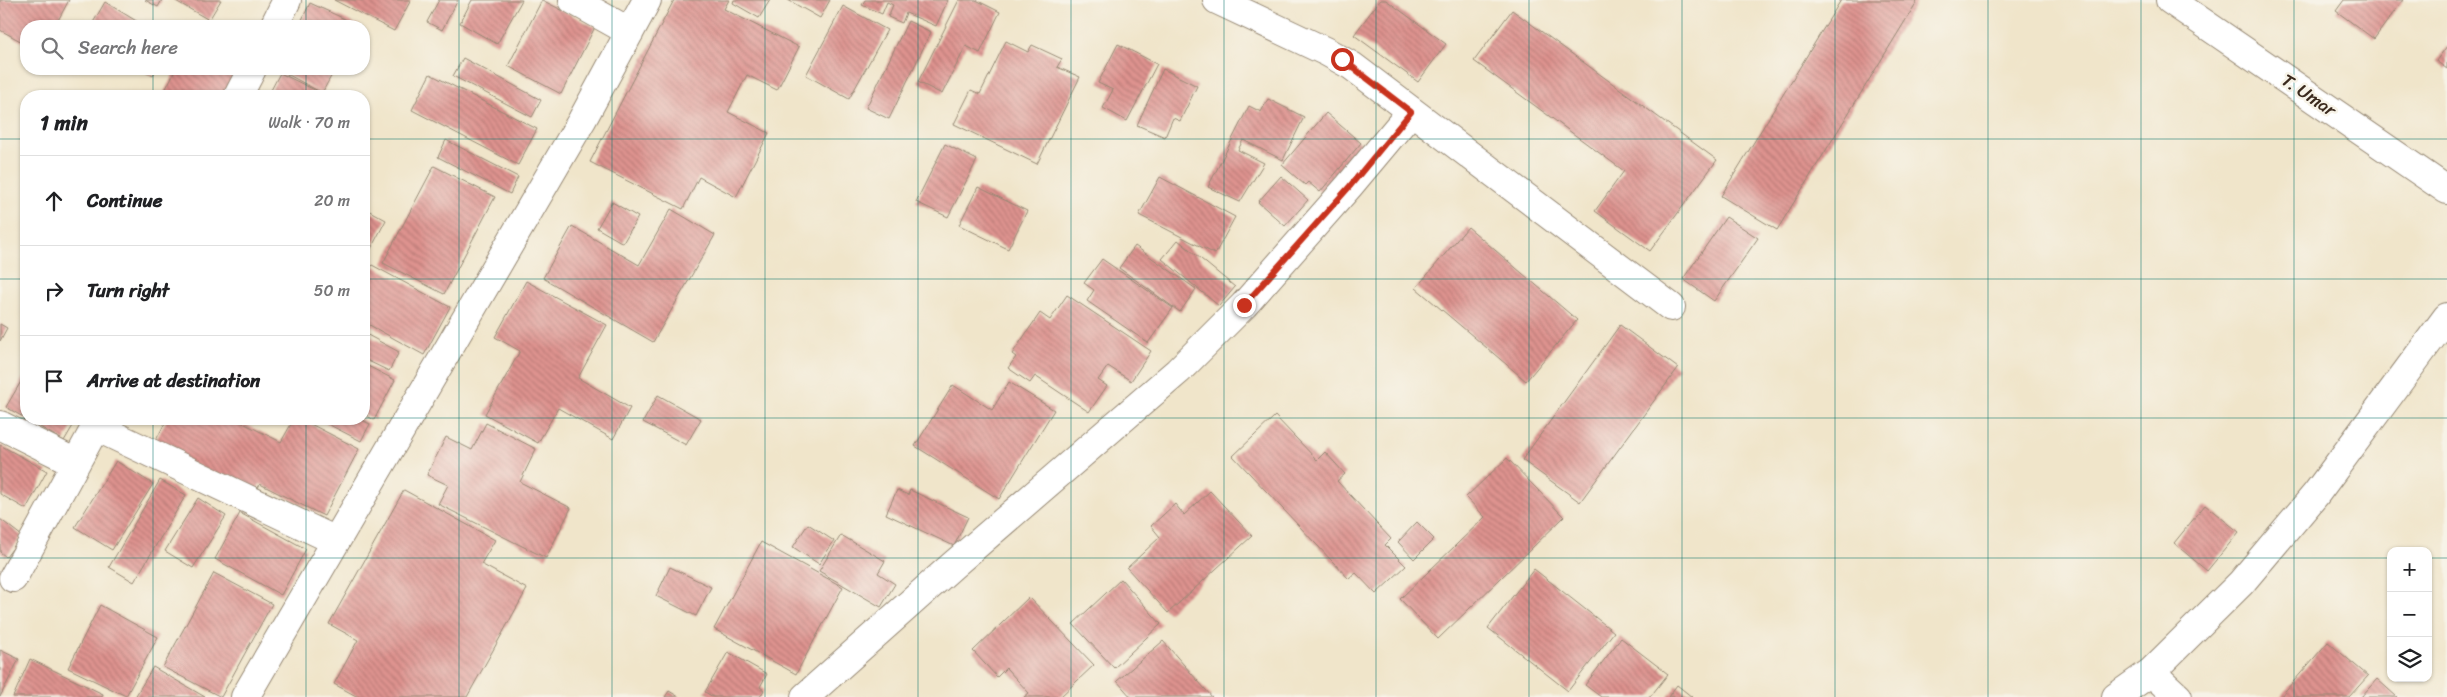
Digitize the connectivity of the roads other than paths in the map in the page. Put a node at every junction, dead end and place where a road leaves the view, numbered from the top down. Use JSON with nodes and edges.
{"nodes":[{"id":1,"x":287,"y":0,"type":"edge"},
{"id":2,"x":573,"y":0,"type":"edge"},
{"id":3,"x":647,"y":0,"type":"edge"},
{"id":4,"x":1217,"y":0,"type":"edge"},
{"id":5,"x":2170,"y":0,"type":"edge"},
{"id":6,"x":277,"y":20,"type":"edge"},
{"id":7,"x":630,"y":32,"type":"junction"},
{"id":8,"x":249,"y":75,"type":"edge"},
{"id":9,"x":241,"y":90,"type":"edge"},
{"id":10,"x":1411,"y":112,"type":"junction"},
{"id":11,"x":2447,"y":190,"type":"edge"},
{"id":12,"x":1671,"y":307,"type":"dead end"},
{"id":13,"x":2447,"y":317,"type":"edge"},
{"id":14,"x":0,"y":425,"type":"edge"},
{"id":15,"x":97,"y":425,"type":"edge"},
{"id":16,"x":102,"y":425,"type":"edge"},
{"id":17,"x":76,"y":463,"type":"junction"},
{"id":18,"x":336,"y":541,"type":"junction"},
{"id":19,"x":13,"y":578,"type":"dead end"},
{"id":20,"x":2151,"y":672,"type":"junction"},
{"id":21,"x":245,"y":697,"type":"edge"},
{"id":22,"x":805,"y":697,"type":"edge"},
{"id":23,"x":2116,"y":697,"type":"edge"},
{"id":24,"x":2178,"y":697,"type":"edge"}],
"edges":[{"from":1,"to":6,"type":"street"},
{"from":2,"to":7,"type":"street"},
{"from":3,"to":7,"type":"street"},
{"from":4,"to":10,"type":"street"},
{"from":5,"to":11,"type":"street","name":"T. Umar"},
{"from":7,"to":18,"type":"street"},
{"from":8,"to":9,"type":"street"},
{"from":10,"to":12,"type":"street"},
{"from":10,"to":22,"type":"street"},
{"from":13,"to":20,"type":"street"},
{"from":14,"to":17,"type":"street"},
{"from":15,"to":17,"type":"street"},
{"from":16,"to":18,"type":"street"},
{"from":17,"to":19,"type":"street"},
{"from":18,"to":21,"type":"street"},
{"from":20,"to":23,"type":"street"},
{"from":20,"to":24,"type":"street"}]}
